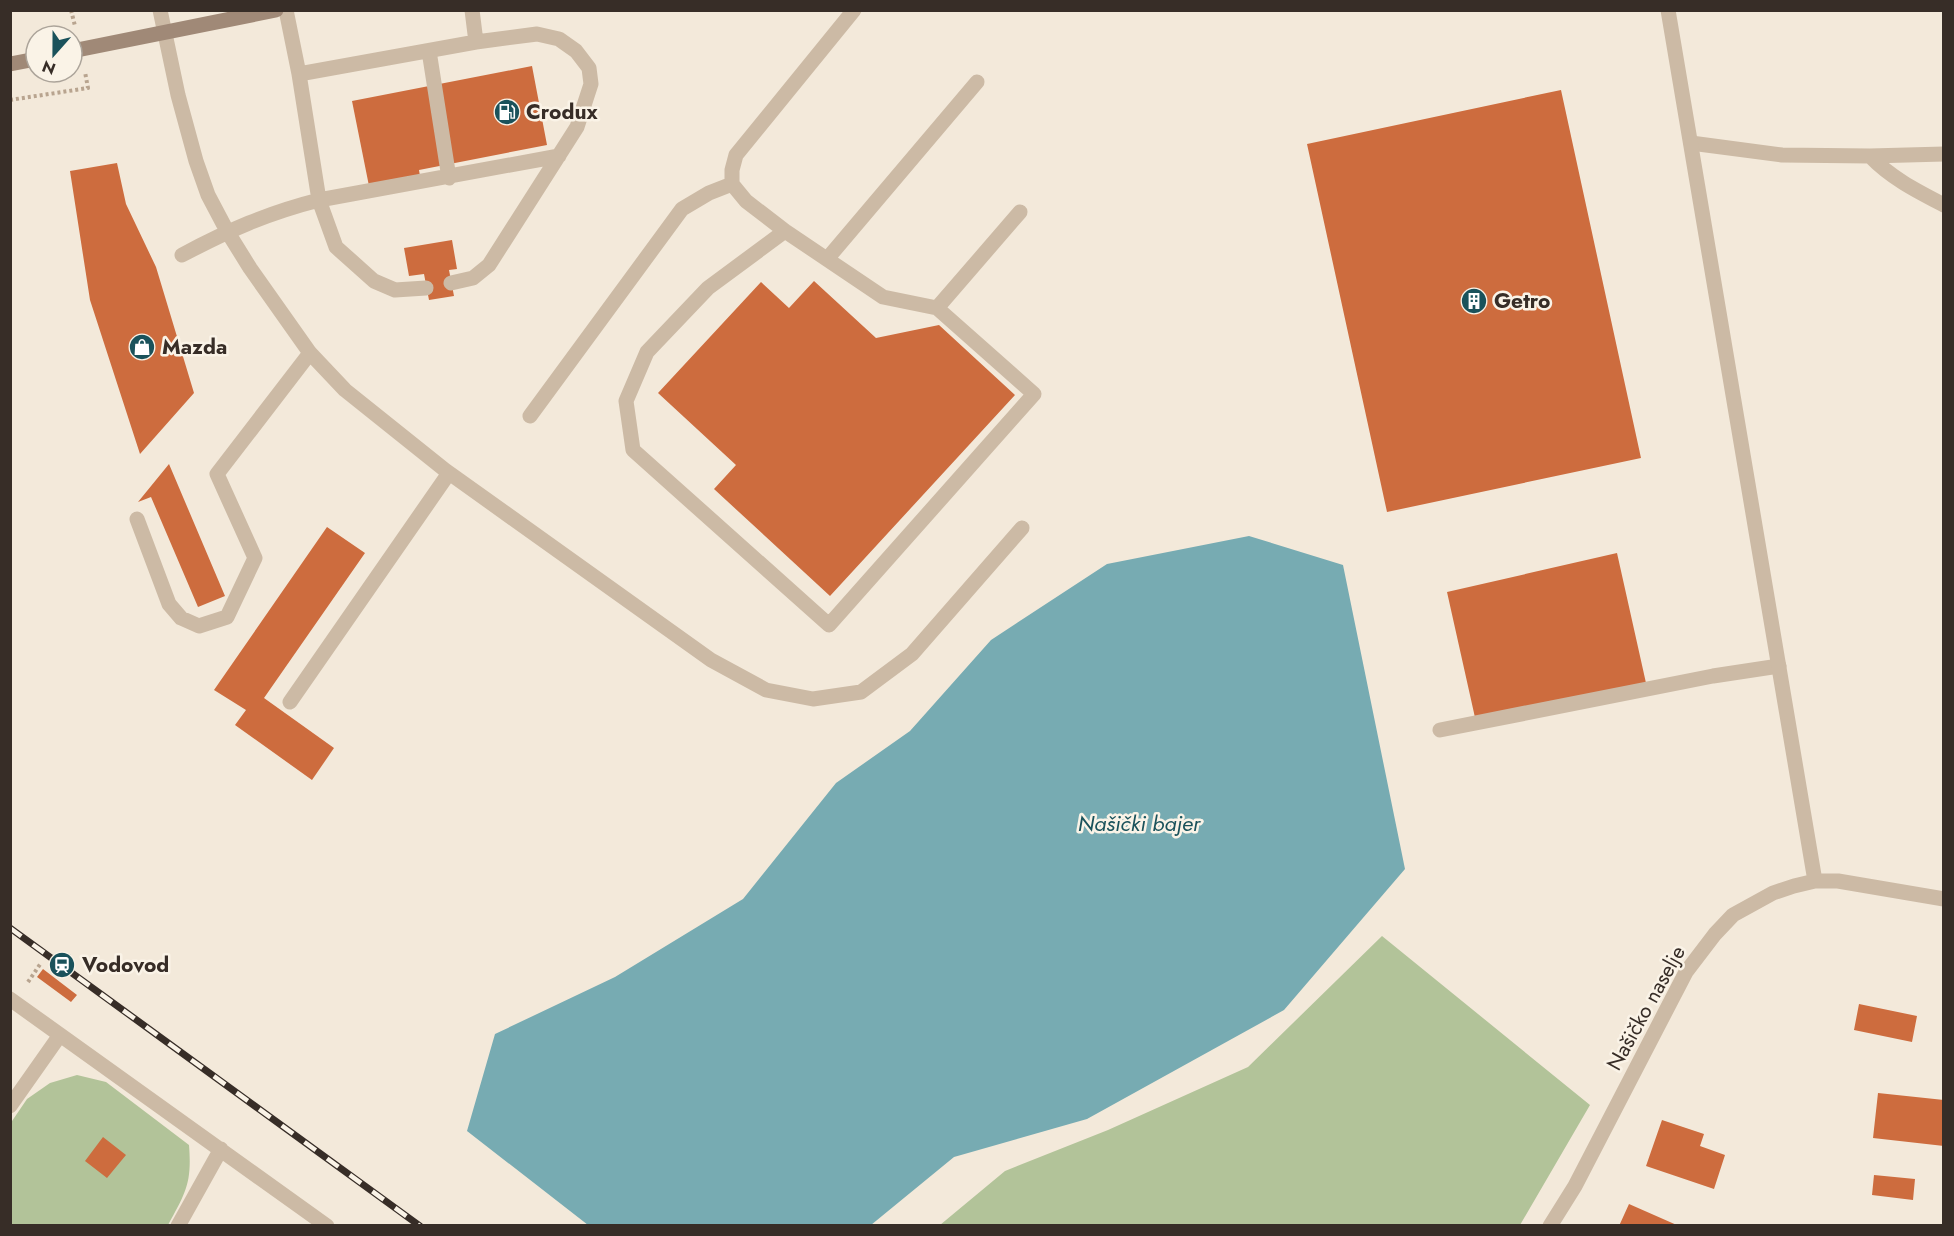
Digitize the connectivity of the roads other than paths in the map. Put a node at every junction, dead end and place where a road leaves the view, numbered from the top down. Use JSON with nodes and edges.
{"nodes":[{"id":1,"x":160,"y":10,"type":"edge"},
{"id":2,"x":276,"y":10,"type":"edge"},
{"id":3,"x":286,"y":10,"type":"edge"},
{"id":4,"x":472,"y":10,"type":"edge"},
{"id":5,"x":854,"y":10,"type":"edge"},
{"id":6,"x":1668,"y":10,"type":"edge"},
{"id":7,"x":164,"y":33,"type":"junction"},
{"id":8,"x":476,"y":42,"type":"junction"},
{"id":9,"x":84,"y":49,"type":"edge"},
{"id":10,"x":429,"y":51,"type":"junction"},
{"id":11,"x":299,"y":74,"type":"junction"},
{"id":12,"x":977,"y":82,"type":"dead end"},
{"id":13,"x":1691,"y":143,"type":"junction"},
{"id":14,"x":1944,"y":153,"type":"edge"},
{"id":15,"x":559,"y":156,"type":"junction"},
{"id":16,"x":1870,"y":156,"type":"junction"},
{"id":17,"x":449,"y":178,"type":"junction"},
{"id":18,"x":732,"y":184,"type":"junction"},
{"id":19,"x":319,"y":200,"type":"junction"},
{"id":20,"x":1944,"y":206,"type":"edge"},
{"id":21,"x":1020,"y":212,"type":"dead end"},
{"id":22,"x":227,"y":231,"type":"junction"},
{"id":23,"x":785,"y":231,"type":"junction"},
{"id":24,"x":182,"y":255,"type":"dead end"},
{"id":25,"x":827,"y":259,"type":"junction"},
{"id":26,"x":451,"y":283,"type":"dead end"},
{"id":27,"x":426,"y":288,"type":"dead end"},
{"id":28,"x":937,"y":308,"type":"junction"},
{"id":29,"x":310,"y":353,"type":"junction"},
{"id":30,"x":530,"y":416,"type":"dead end"},
{"id":31,"x":449,"y":473,"type":"junction"},
{"id":32,"x":137,"y":519,"type":"dead end"},
{"id":33,"x":1022,"y":528,"type":"dead end"},
{"id":34,"x":1779,"y":666,"type":"junction"},
{"id":35,"x":290,"y":702,"type":"dead end"},
{"id":36,"x":1440,"y":730,"type":"dead end"},
{"id":37,"x":1815,"y":882,"type":"junction"},
{"id":38,"x":1944,"y":899,"type":"edge"},
{"id":39,"x":10,"y":999,"type":"edge"},
{"id":40,"x":60,"y":1035,"type":"junction"},
{"id":41,"x":10,"y":1107,"type":"edge"},
{"id":42,"x":220,"y":1149,"type":"junction"},
{"id":43,"x":178,"y":1226,"type":"edge"},
{"id":44,"x":327,"y":1226,"type":"edge"},
{"id":45,"x":1550,"y":1226,"type":"edge"}],
"edges":[{"from":1,"to":7,"type":"street"},
{"from":2,"to":7,"type":"main road"},
{"from":3,"to":11,"type":"street"},
{"from":4,"to":8,"type":"street"},
{"from":5,"to":18,"type":"street"},
{"from":6,"to":13,"type":"street"},
{"from":7,"to":9,"type":"main road"},
{"from":7,"to":22,"type":"street"},
{"from":8,"to":10,"type":"street"},
{"from":8,"to":15,"type":"street"},
{"from":10,"to":11,"type":"street"},
{"from":10,"to":17,"type":"street"},
{"from":11,"to":19,"type":"street"},
{"from":12,"to":25,"type":"street"},
{"from":13,"to":16,"type":"street"},
{"from":13,"to":34,"type":"street"},
{"from":14,"to":16,"type":"street"},
{"from":15,"to":17,"type":"street"},
{"from":15,"to":26,"type":"street"},
{"from":16,"to":20,"type":"street"},
{"from":17,"to":19,"type":"street"},
{"from":18,"to":23,"type":"street"},
{"from":18,"to":30,"type":"street"},
{"from":19,"to":22,"type":"street"},
{"from":19,"to":27,"type":"street"},
{"from":21,"to":28,"type":"street"},
{"from":22,"to":24,"type":"street"},
{"from":22,"to":29,"type":"street"},
{"from":23,"to":25,"type":"street"},
{"from":23,"to":28,"type":"street"},
{"from":25,"to":28,"type":"street"},
{"from":29,"to":31,"type":"street"},
{"from":29,"to":32,"type":"street"},
{"from":31,"to":33,"type":"street"},
{"from":31,"to":35,"type":"street"},
{"from":34,"to":36,"type":"street"},
{"from":34,"to":37,"type":"street"},
{"from":37,"to":38,"type":"street","name":"Našičko naselje"},
{"from":37,"to":45,"type":"street","name":"Našičko naselje"},
{"from":39,"to":40,"type":"street"},
{"from":40,"to":41,"type":"street"},
{"from":40,"to":42,"type":"street"},
{"from":42,"to":43,"type":"street"},
{"from":42,"to":44,"type":"street"}]}
